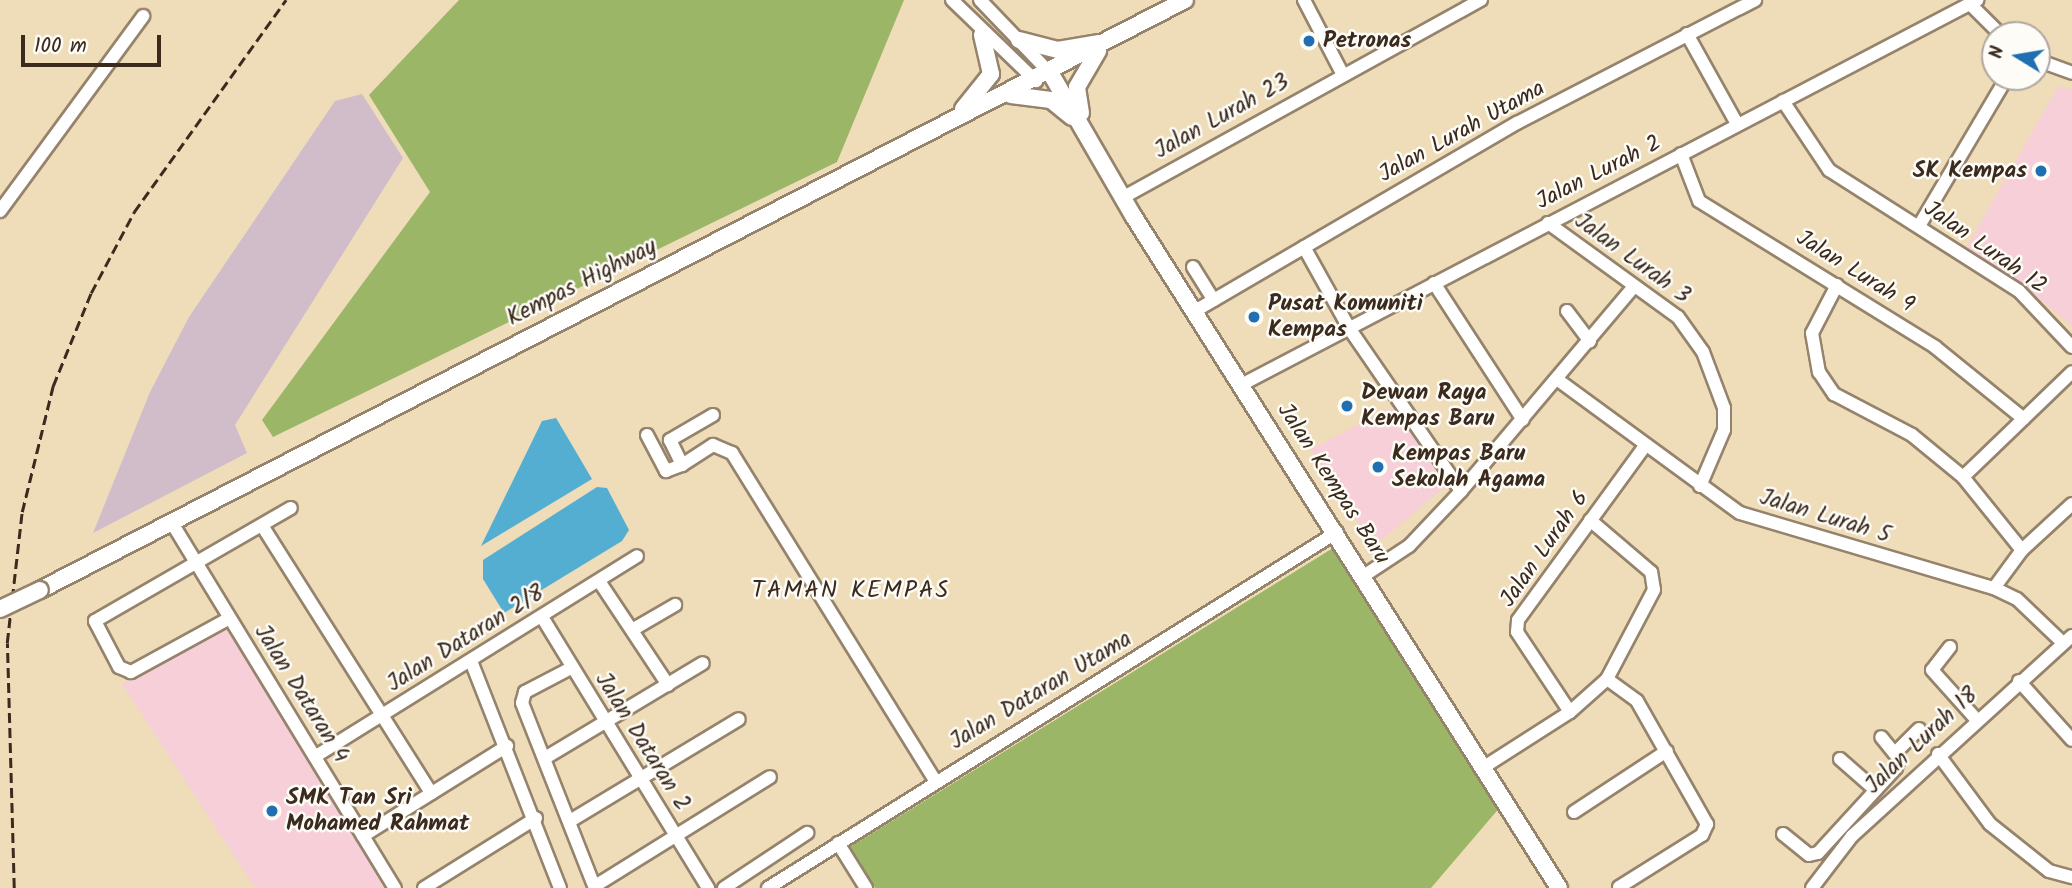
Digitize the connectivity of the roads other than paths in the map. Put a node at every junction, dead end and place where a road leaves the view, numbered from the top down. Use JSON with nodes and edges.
{"nodes":[{"id":1,"x":952,"y":0,"type":"edge"},
{"id":2,"x":980,"y":0,"type":"edge"},
{"id":3,"x":1185,"y":0,"type":"edge"},
{"id":4,"x":1304,"y":0,"type":"edge"},
{"id":5,"x":1481,"y":0,"type":"edge"},
{"id":6,"x":1747,"y":2,"type":"edge"},
{"id":7,"x":1973,"y":2,"type":"edge"},
{"id":8,"x":143,"y":16,"type":"dead end"},
{"id":9,"x":1989,"y":21,"type":"edge"},
{"id":10,"x":1687,"y":34,"type":"junction"},
{"id":11,"x":982,"y":35,"type":"junction"},
{"id":12,"x":1020,"y":40,"type":"junction"},
{"id":13,"x":1106,"y":42,"type":"junction"},
{"id":14,"x":2051,"y":65,"type":"edge"},
{"id":15,"x":2072,"y":73,"type":"edge"},
{"id":16,"x":1343,"y":75,"type":"junction"},
{"id":17,"x":1043,"y":78,"type":"junction"},
{"id":18,"x":1999,"y":91,"type":"edge"},
{"id":19,"x":1006,"y":95,"type":"junction"},
{"id":20,"x":1783,"y":101,"type":"junction"},
{"id":21,"x":952,"y":121,"type":"junction"},
{"id":22,"x":1737,"y":124,"type":"junction"},
{"id":23,"x":1086,"y":132,"type":"junction"},
{"id":24,"x":1681,"y":154,"type":"junction"},
{"id":25,"x":1122,"y":198,"type":"junction"},
{"id":26,"x":0,"y":211,"type":"edge"},
{"id":27,"x":1548,"y":223,"type":"junction"},
{"id":28,"x":1919,"y":226,"type":"junction"},
{"id":29,"x":1304,"y":247,"type":"junction"},
{"id":30,"x":1193,"y":267,"type":"dead end"},
{"id":31,"x":1434,"y":283,"type":"junction"},
{"id":32,"x":1837,"y":285,"type":"junction"},
{"id":33,"x":1632,"y":289,"type":"junction"},
{"id":34,"x":1214,"y":300,"type":"junction"},
{"id":35,"x":1195,"y":311,"type":"junction"},
{"id":36,"x":1567,"y":311,"type":"dead end"},
{"id":37,"x":1349,"y":328,"type":"junction"},
{"id":38,"x":1590,"y":341,"type":"junction"},
{"id":39,"x":2072,"y":347,"type":"edge"},
{"id":40,"x":2072,"y":372,"type":"edge"},
{"id":41,"x":1558,"y":380,"type":"junction"},
{"id":42,"x":1241,"y":385,"type":"junction"},
{"id":43,"x":713,"y":415,"type":"dead end"},
{"id":44,"x":2024,"y":419,"type":"junction"},
{"id":45,"x":1523,"y":420,"type":"junction"},
{"id":46,"x":648,"y":435,"type":"dead end"},
{"id":47,"x":1644,"y":447,"type":"junction"},
{"id":48,"x":682,"y":466,"type":"junction"},
{"id":49,"x":1963,"y":477,"type":"junction"},
{"id":50,"x":1700,"y":486,"type":"junction"},
{"id":51,"x":1461,"y":491,"type":"junction"},
{"id":52,"x":2072,"y":504,"type":"edge"},
{"id":53,"x":292,"y":508,"type":"dead end"},
{"id":54,"x":1590,"y":520,"type":"junction"},
{"id":55,"x":172,"y":523,"type":"junction"},
{"id":56,"x":263,"y":527,"type":"junction"},
{"id":57,"x":1336,"y":532,"type":"junction"},
{"id":58,"x":2022,"y":550,"type":"junction"},
{"id":59,"x":637,"y":556,"type":"dead end"},
{"id":60,"x":196,"y":563,"type":"junction"},
{"id":61,"x":1365,"y":575,"type":"junction"},
{"id":62,"x":600,"y":581,"type":"junction"},
{"id":63,"x":1994,"y":588,"type":"junction"},
{"id":64,"x":675,"y":605,"type":"dead end"},
{"id":65,"x":0,"y":610,"type":"edge"},
{"id":66,"x":542,"y":617,"type":"junction"},
{"id":67,"x":228,"y":619,"type":"junction"},
{"id":68,"x":632,"y":630,"type":"junction"},
{"id":69,"x":2068,"y":639,"type":"edge"},
{"id":70,"x":1950,"y":647,"type":"dead end"},
{"id":71,"x":471,"y":661,"type":"junction"},
{"id":72,"x":703,"y":663,"type":"dead end"},
{"id":73,"x":571,"y":668,"type":"junction"},
{"id":74,"x":1607,"y":678,"type":"junction"},
{"id":75,"x":2019,"y":681,"type":"junction"},
{"id":76,"x":668,"y":685,"type":"junction"},
{"id":77,"x":1570,"y":712,"type":"junction"},
{"id":78,"x":384,"y":715,"type":"junction"},
{"id":79,"x":739,"y":719,"type":"dead end"},
{"id":80,"x":1976,"y":719,"type":"junction"},
{"id":81,"x":606,"y":724,"type":"junction"},
{"id":82,"x":1919,"y":729,"type":"dead end"},
{"id":83,"x":1881,"y":737,"type":"dead end"},
{"id":84,"x":2072,"y":740,"type":"edge"},
{"id":85,"x":508,"y":746,"type":"junction"},
{"id":86,"x":1667,"y":751,"type":"junction"},
{"id":87,"x":1895,"y":753,"type":"junction"},
{"id":88,"x":1938,"y":754,"type":"junction"},
{"id":89,"x":316,"y":756,"type":"junction"},
{"id":90,"x":545,"y":758,"type":"junction"},
{"id":91,"x":1840,"y":759,"type":"dead end"},
{"id":92,"x":1485,"y":767,"type":"junction"},
{"id":93,"x":770,"y":778,"type":"dead end"},
{"id":94,"x":935,"y":780,"type":"junction"},
{"id":95,"x":642,"y":782,"type":"junction"},
{"id":96,"x":1873,"y":788,"type":"junction"},
{"id":97,"x":431,"y":793,"type":"junction"},
{"id":98,"x":1574,"y":812,"type":"dead end"},
{"id":99,"x":536,"y":818,"type":"junction"},
{"id":100,"x":570,"y":821,"type":"junction"},
{"id":101,"x":1842,"y":824,"type":"junction"},
{"id":102,"x":676,"y":833,"type":"junction"},
{"id":103,"x":807,"y":833,"type":"dead end"},
{"id":104,"x":1783,"y":834,"type":"dead end"},
{"id":105,"x":363,"y":835,"type":"junction"},
{"id":106,"x":1852,"y":836,"type":"junction"},
{"id":107,"x":838,"y":843,"type":"junction"},
{"id":108,"x":2071,"y":878,"type":"edge"},
{"id":109,"x":595,"y":887,"type":"edge"},
{"id":110,"x":770,"y":887,"type":"edge"},
{"id":111,"x":1619,"y":887,"type":"edge"},
{"id":112,"x":394,"y":888,"type":"edge"},
{"id":113,"x":424,"y":888,"type":"edge"},
{"id":114,"x":560,"y":888,"type":"edge"},
{"id":115,"x":708,"y":888,"type":"edge"},
{"id":116,"x":724,"y":888,"type":"edge"},
{"id":117,"x":866,"y":888,"type":"edge"},
{"id":118,"x":1559,"y":888,"type":"edge"},
{"id":119,"x":1812,"y":888,"type":"edge"}],
"edges":[{"from":1,"to":11,"type":"street"},
{"from":2,"to":12,"type":"street"},
{"from":3,"to":13,"type":"main road","name":"Kempas Highway"},
{"from":4,"to":16,"type":"street"},
{"from":5,"to":16,"type":"street","name":"Jalan Lurah 23"},
{"from":6,"to":10,"type":"street","name":"Jalan Lurah Utama"},
{"from":7,"to":9,"type":"street"},
{"from":7,"to":20,"type":"street","name":"Jalan Lurah 2"},
{"from":8,"to":26,"type":"street"},
{"from":10,"to":22,"type":"street"},
{"from":10,"to":29,"type":"street","name":"Jalan Lurah Utama"},
{"from":11,"to":17,"type":"street"},
{"from":11,"to":21,"type":"main road"},
{"from":12,"to":13,"type":"main road"},
{"from":12,"to":17,"type":"street"},
{"from":13,"to":17,"type":"main road","name":"Kempas Highway"},
{"from":13,"to":23,"type":"main road"},
{"from":14,"to":15,"type":"street"},
{"from":16,"to":25,"type":"street","name":"Jalan Lurah 23"},
{"from":17,"to":19,"type":"main road","name":"Kempas Highway"},
{"from":17,"to":23,"type":"main road","name":"Jalan Kempas Baru"},
{"from":18,"to":28,"type":"street"},
{"from":19,"to":21,"type":"main road","name":"Kempas Highway"},
{"from":19,"to":23,"type":"main road"},
{"from":20,"to":22,"type":"street","name":"Jalan Lurah 2"},
{"from":20,"to":28,"type":"street","name":"Jalan Lurah 12"},
{"from":21,"to":55,"type":"main road","name":"Kempas Highway"},
{"from":22,"to":24,"type":"street","name":"Jalan Lurah 2"},
{"from":23,"to":25,"type":"main road","name":"Jalan Kempas Baru"},
{"from":24,"to":27,"type":"street","name":"Jalan Lurah 2"},
{"from":24,"to":32,"type":"street","name":"Jalan Lurah 9"},
{"from":25,"to":35,"type":"main road","name":"Jalan Kempas Baru"},
{"from":27,"to":31,"type":"street","name":"Jalan Lurah 2"},
{"from":27,"to":33,"type":"street","name":"Jalan Lurah 3"},
{"from":28,"to":39,"type":"street","name":"Jalan Lurah 12"},
{"from":29,"to":34,"type":"street","name":"Jalan Lurah Utama"},
{"from":29,"to":37,"type":"street"},
{"from":30,"to":34,"type":"street"},
{"from":31,"to":37,"type":"street","name":"Jalan Lurah 2"},
{"from":31,"to":45,"type":"street"},
{"from":32,"to":44,"type":"street","name":"Jalan Lurah 9"},
{"from":32,"to":49,"type":"street"},
{"from":33,"to":38,"type":"street"},
{"from":33,"to":50,"type":"street","name":"Jalan Lurah 3"},
{"from":34,"to":35,"type":"street","name":"Jalan Lurah Utama"},
{"from":35,"to":42,"type":"main road","name":"Jalan Kempas Baru"},
{"from":36,"to":38,"type":"street"},
{"from":37,"to":42,"type":"street","name":"Jalan Lurah 2"},
{"from":37,"to":51,"type":"street"},
{"from":38,"to":41,"type":"street"},
{"from":40,"to":44,"type":"street"},
{"from":41,"to":45,"type":"street"},
{"from":41,"to":47,"type":"street","name":"Jalan Lurah 5"},
{"from":42,"to":57,"type":"main road","name":"Jalan Kempas Baru"},
{"from":43,"to":48,"type":"street"},
{"from":44,"to":49,"type":"street"},
{"from":45,"to":51,"type":"street"},
{"from":46,"to":48,"type":"street"},
{"from":47,"to":50,"type":"street","name":"Jalan Lurah 5"},
{"from":47,"to":54,"type":"street","name":"Jalan Lurah 6"},
{"from":48,"to":94,"type":"street"},
{"from":49,"to":58,"type":"street"},
{"from":50,"to":63,"type":"street","name":"Jalan Lurah 5"},
{"from":51,"to":61,"type":"street"},
{"from":52,"to":58,"type":"street"},
{"from":53,"to":56,"type":"street"},
{"from":54,"to":74,"type":"street"},
{"from":54,"to":77,"type":"street","name":"Jalan Lurah 6"},
{"from":55,"to":60,"type":"street","name":"Jalan Dataran 4"},
{"from":55,"to":65,"type":"main road","name":"Kempas Highway","bridge":true},
{"from":56,"to":60,"type":"street"},
{"from":56,"to":78,"type":"street"},
{"from":57,"to":61,"type":"main road","name":"Jalan Kempas Baru"},
{"from":57,"to":94,"type":"street","name":"Jalan Dataran Utama"},
{"from":58,"to":63,"type":"street"},
{"from":59,"to":62,"type":"street","name":"Jalan Dataran 2/8"},
{"from":60,"to":67,"type":"street","name":"Jalan Dataran 4"},
{"from":60,"to":67,"type":"street"},
{"from":61,"to":92,"type":"main road","name":"Jalan Kempas Baru"},
{"from":62,"to":66,"type":"street","name":"Jalan Dataran 2/8"},
{"from":62,"to":68,"type":"street"},
{"from":63,"to":69,"type":"street","name":"Jalan Lurah 5"},
{"from":64,"to":68,"type":"street"},
{"from":66,"to":71,"type":"street","name":"Jalan Dataran 2/8"},
{"from":66,"to":73,"type":"street","name":"Jalan Dataran 2"},
{"from":67,"to":89,"type":"street","name":"Jalan Dataran 4"},
{"from":68,"to":76,"type":"street"},
{"from":69,"to":75,"type":"street","name":"Jalan Lurah 18"},
{"from":70,"to":80,"type":"street"},
{"from":71,"to":78,"type":"street","name":"Jalan Dataran 2/8"},
{"from":71,"to":85,"type":"street"},
{"from":72,"to":76,"type":"street"},
{"from":73,"to":81,"type":"street","name":"Jalan Dataran 2"},
{"from":73,"to":90,"type":"street"},
{"from":74,"to":77,"type":"street"},
{"from":74,"to":86,"type":"street"},
{"from":75,"to":80,"type":"street","name":"Jalan Lurah 18"},
{"from":75,"to":84,"type":"street"},
{"from":76,"to":81,"type":"street"},
{"from":77,"to":92,"type":"street"},
{"from":78,"to":89,"type":"street","name":"Jalan Dataran 2/8"},
{"from":78,"to":97,"type":"street"},
{"from":79,"to":95,"type":"street"},
{"from":80,"to":88,"type":"street","name":"Jalan Lurah 18"},
{"from":81,"to":90,"type":"street"},
{"from":81,"to":95,"type":"street","name":"Jalan Dataran 2"},
{"from":82,"to":87,"type":"street"},
{"from":83,"to":87,"type":"street"},
{"from":85,"to":97,"type":"street"},
{"from":85,"to":99,"type":"street"},
{"from":86,"to":98,"type":"street"},
{"from":86,"to":111,"type":"street"},
{"from":87,"to":96,"type":"street"},
{"from":88,"to":106,"type":"street","name":"Jalan Lurah 18"},
{"from":88,"to":108,"type":"street"},
{"from":89,"to":105,"type":"street","name":"Jalan Dataran 4"},
{"from":90,"to":100,"type":"street"},
{"from":91,"to":96,"type":"street"},
{"from":92,"to":118,"type":"main road","name":"Jalan Kempas Baru"},
{"from":93,"to":102,"type":"street"},
{"from":94,"to":107,"type":"street","name":"Jalan Dataran Utama"},
{"from":95,"to":100,"type":"street"},
{"from":95,"to":102,"type":"street","name":"Jalan Dataran 2"},
{"from":96,"to":101,"type":"street"},
{"from":97,"to":105,"type":"street"},
{"from":99,"to":113,"type":"street"},
{"from":99,"to":114,"type":"street"},
{"from":100,"to":109,"type":"street"},
{"from":101,"to":104,"type":"street"},
{"from":101,"to":106,"type":"street"},
{"from":102,"to":109,"type":"street"},
{"from":102,"to":115,"type":"street","name":"Jalan Dataran 2"},
{"from":103,"to":116,"type":"street"},
{"from":105,"to":112,"type":"street","name":"Jalan Dataran 4"},
{"from":106,"to":119,"type":"street","name":"Jalan Lurah 18"},
{"from":107,"to":110,"type":"street","name":"Jalan Dataran Utama"},
{"from":107,"to":117,"type":"street"}]}
